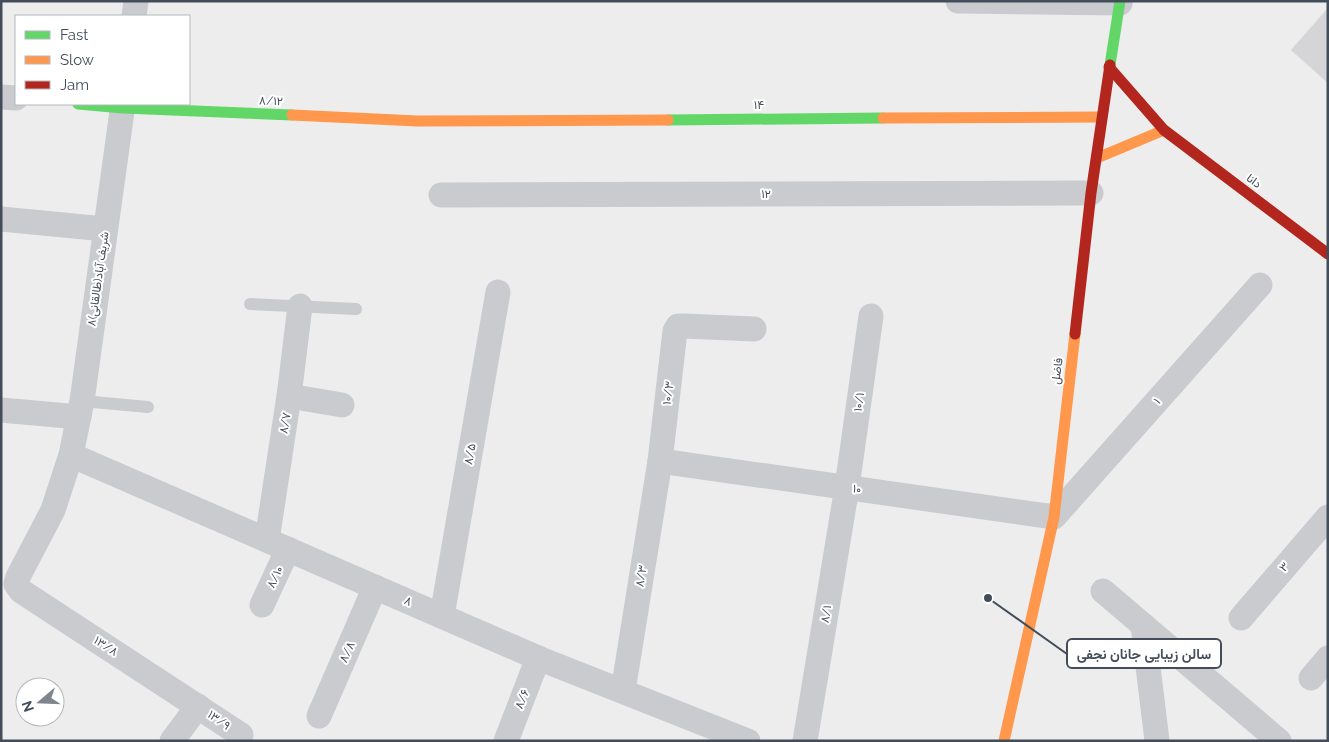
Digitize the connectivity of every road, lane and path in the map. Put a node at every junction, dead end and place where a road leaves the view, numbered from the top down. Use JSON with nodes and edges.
{"nodes":[{"id":1,"x":136,"y":1,"type":"edge"},
{"id":2,"x":958,"y":1,"type":"edge"},
{"id":3,"x":1120,"y":2,"type":"edge"},
{"id":4,"x":134,"y":15,"type":"edge"},
{"id":5,"x":1110,"y":67,"type":"junction"},
{"id":6,"x":1,"y":97,"type":"edge"},
{"id":7,"x":15,"y":98,"type":"edge"},
{"id":8,"x":100,"y":105,"type":"edge"},
{"id":9,"x":123,"y":106,"type":"edge"},
{"id":10,"x":1102,"y":117,"type":"junction"},
{"id":11,"x":417,"y":121,"type":"joint"},
{"id":12,"x":1164,"y":130,"type":"junction"},
{"id":13,"x":1097,"y":158,"type":"junction"},
{"id":14,"x":1091,"y":193,"type":"junction"},
{"id":15,"x":441,"y":195,"type":"dead end"},
{"id":16,"x":1,"y":219,"type":"edge"},
{"id":17,"x":105,"y":229,"type":"junction"},
{"id":18,"x":1328,"y":254,"type":"edge"},
{"id":19,"x":1260,"y":285,"type":"dead end"},
{"id":20,"x":498,"y":292,"type":"dead end"},
{"id":21,"x":250,"y":304,"type":"dead end"},
{"id":22,"x":300,"y":306,"type":"junction"},
{"id":23,"x":356,"y":308,"type":"dead end"},
{"id":24,"x":871,"y":316,"type":"dead end"},
{"id":25,"x":754,"y":329,"type":"dead end"},
{"id":26,"x":289,"y":396,"type":"junction"},
{"id":27,"x":342,"y":405,"type":"dead end"},
{"id":28,"x":148,"y":407,"type":"dead end"},
{"id":29,"x":80,"y":409,"type":"junction"},
{"id":30,"x":1,"y":410,"type":"edge"},
{"id":31,"x":71,"y":455,"type":"junction"},
{"id":32,"x":660,"y":461,"type":"junction"},
{"id":33,"x":847,"y":487,"type":"junction"},
{"id":34,"x":1054,"y":517,"type":"junction"},
{"id":35,"x":1328,"y":517,"type":"edge"},
{"id":36,"x":278,"y":545,"type":"junction"},
{"id":37,"x":16,"y":584,"type":"joint"},
{"id":38,"x":375,"y":587,"type":"junction"},
{"id":39,"x":1103,"y":591,"type":"dead end"},
{"id":40,"x":262,"y":605,"type":"dead end"},
{"id":41,"x":442,"y":616,"type":"junction"},
{"id":42,"x":1241,"y":618,"type":"dead end"},
{"id":43,"x":1143,"y":625,"type":"junction"},
{"id":44,"x":538,"y":658,"type":"junction"},
{"id":45,"x":1328,"y":658,"type":"edge"},
{"id":46,"x":1311,"y":678,"type":"dead end"},
{"id":47,"x":623,"y":691,"type":"junction"},
{"id":48,"x":198,"y":706,"type":"junction"},
{"id":49,"x":318,"y":716,"type":"dead end"},
{"id":50,"x":701,"y":732,"type":"edge"},
{"id":51,"x":241,"y":735,"type":"dead end"},
{"id":52,"x":513,"y":739,"type":"edge"},
{"id":53,"x":172,"y":741,"type":"edge"},
{"id":54,"x":748,"y":741,"type":"edge"},
{"id":55,"x":805,"y":741,"type":"edge"},
{"id":56,"x":1004,"y":741,"type":"edge"},
{"id":57,"x":1157,"y":741,"type":"edge"},
{"id":58,"x":1279,"y":741,"type":"edge"}],
"edges":[{"from":1,"to":4,"type":"street"},
{"from":2,"to":3,"type":"street"},
{"from":3,"to":5,"type":"street","name":"فاضل"},
{"from":5,"to":10,"type":"street","name":"فاضل"},
{"from":5,"to":12,"type":"street","name":"دانا"},
{"from":6,"to":7,"type":"street"},
{"from":8,"to":9,"type":"street","name":"۸/۱۲"},
{"from":9,"to":11,"type":"street","name":"۸/۱۲"},
{"from":9,"to":17,"type":"street","name":"۸شریف آباد(طالقانی)"},
{"from":10,"to":11,"type":"street","name":"۱۴"},
{"from":10,"to":13,"type":"street","name":"فاضل"},
{"from":12,"to":13,"type":"street"},
{"from":12,"to":18,"type":"street","name":"دانا"},
{"from":13,"to":14,"type":"street","name":"فاضل"},
{"from":14,"to":15,"type":"street","name":"۱۲"},
{"from":14,"to":34,"type":"street","name":"فاضل"},
{"from":16,"to":17,"type":"street"},
{"from":17,"to":29,"type":"street","name":"۸شریف آباد(طالقانی)"},
{"from":19,"to":34,"type":"street","name":"۱"},
{"from":20,"to":41,"type":"street","name":"۸/۵"},
{"from":21,"to":22,"type":"lane"},
{"from":22,"to":23,"type":"lane"},
{"from":22,"to":26,"type":"street","name":"۸/۷"},
{"from":24,"to":33,"type":"street","name":"۱۰/۱"},
{"from":25,"to":32,"type":"street","name":"۱۰/۳"},
{"from":26,"to":27,"type":"street"},
{"from":26,"to":36,"type":"street","name":"۸/۷"},
{"from":28,"to":29,"type":"lane"},
{"from":29,"to":30,"type":"street"},
{"from":29,"to":31,"type":"street","name":"۸شریف آباد(طالقانی)"},
{"from":31,"to":36,"type":"street","name":"۸"},
{"from":31,"to":37,"type":"street","name":"۸شریف آباد(طالقانی)"},
{"from":32,"to":33,"type":"street","name":"۱۰"},
{"from":32,"to":47,"type":"street","name":"۸/۳"},
{"from":33,"to":34,"type":"street","name":"۱۰"},
{"from":33,"to":55,"type":"street","name":"۸/۱"},
{"from":34,"to":56,"type":"street","name":"فاضل"},
{"from":35,"to":42,"type":"street","name":"۳"},
{"from":36,"to":38,"type":"street","name":"۸"},
{"from":36,"to":40,"type":"street","name":"۸/۱۰"},
{"from":37,"to":48,"type":"street","name":"۱۳/۸"},
{"from":38,"to":41,"type":"street","name":"۸"},
{"from":38,"to":49,"type":"street","name":"۸/۸"},
{"from":39,"to":43,"type":"street"},
{"from":41,"to":44,"type":"street","name":"۸"},
{"from":43,"to":57,"type":"street"},
{"from":43,"to":58,"type":"street"},
{"from":44,"to":47,"type":"street","name":"۸"},
{"from":44,"to":52,"type":"street","name":"۸/۶"},
{"from":45,"to":46,"type":"street"},
{"from":47,"to":50,"type":"street","name":"۸"},
{"from":48,"to":51,"type":"street","name":"۱۳/۹"},
{"from":48,"to":53,"type":"street"},
{"from":50,"to":54,"type":"street","name":"۸"}]}
